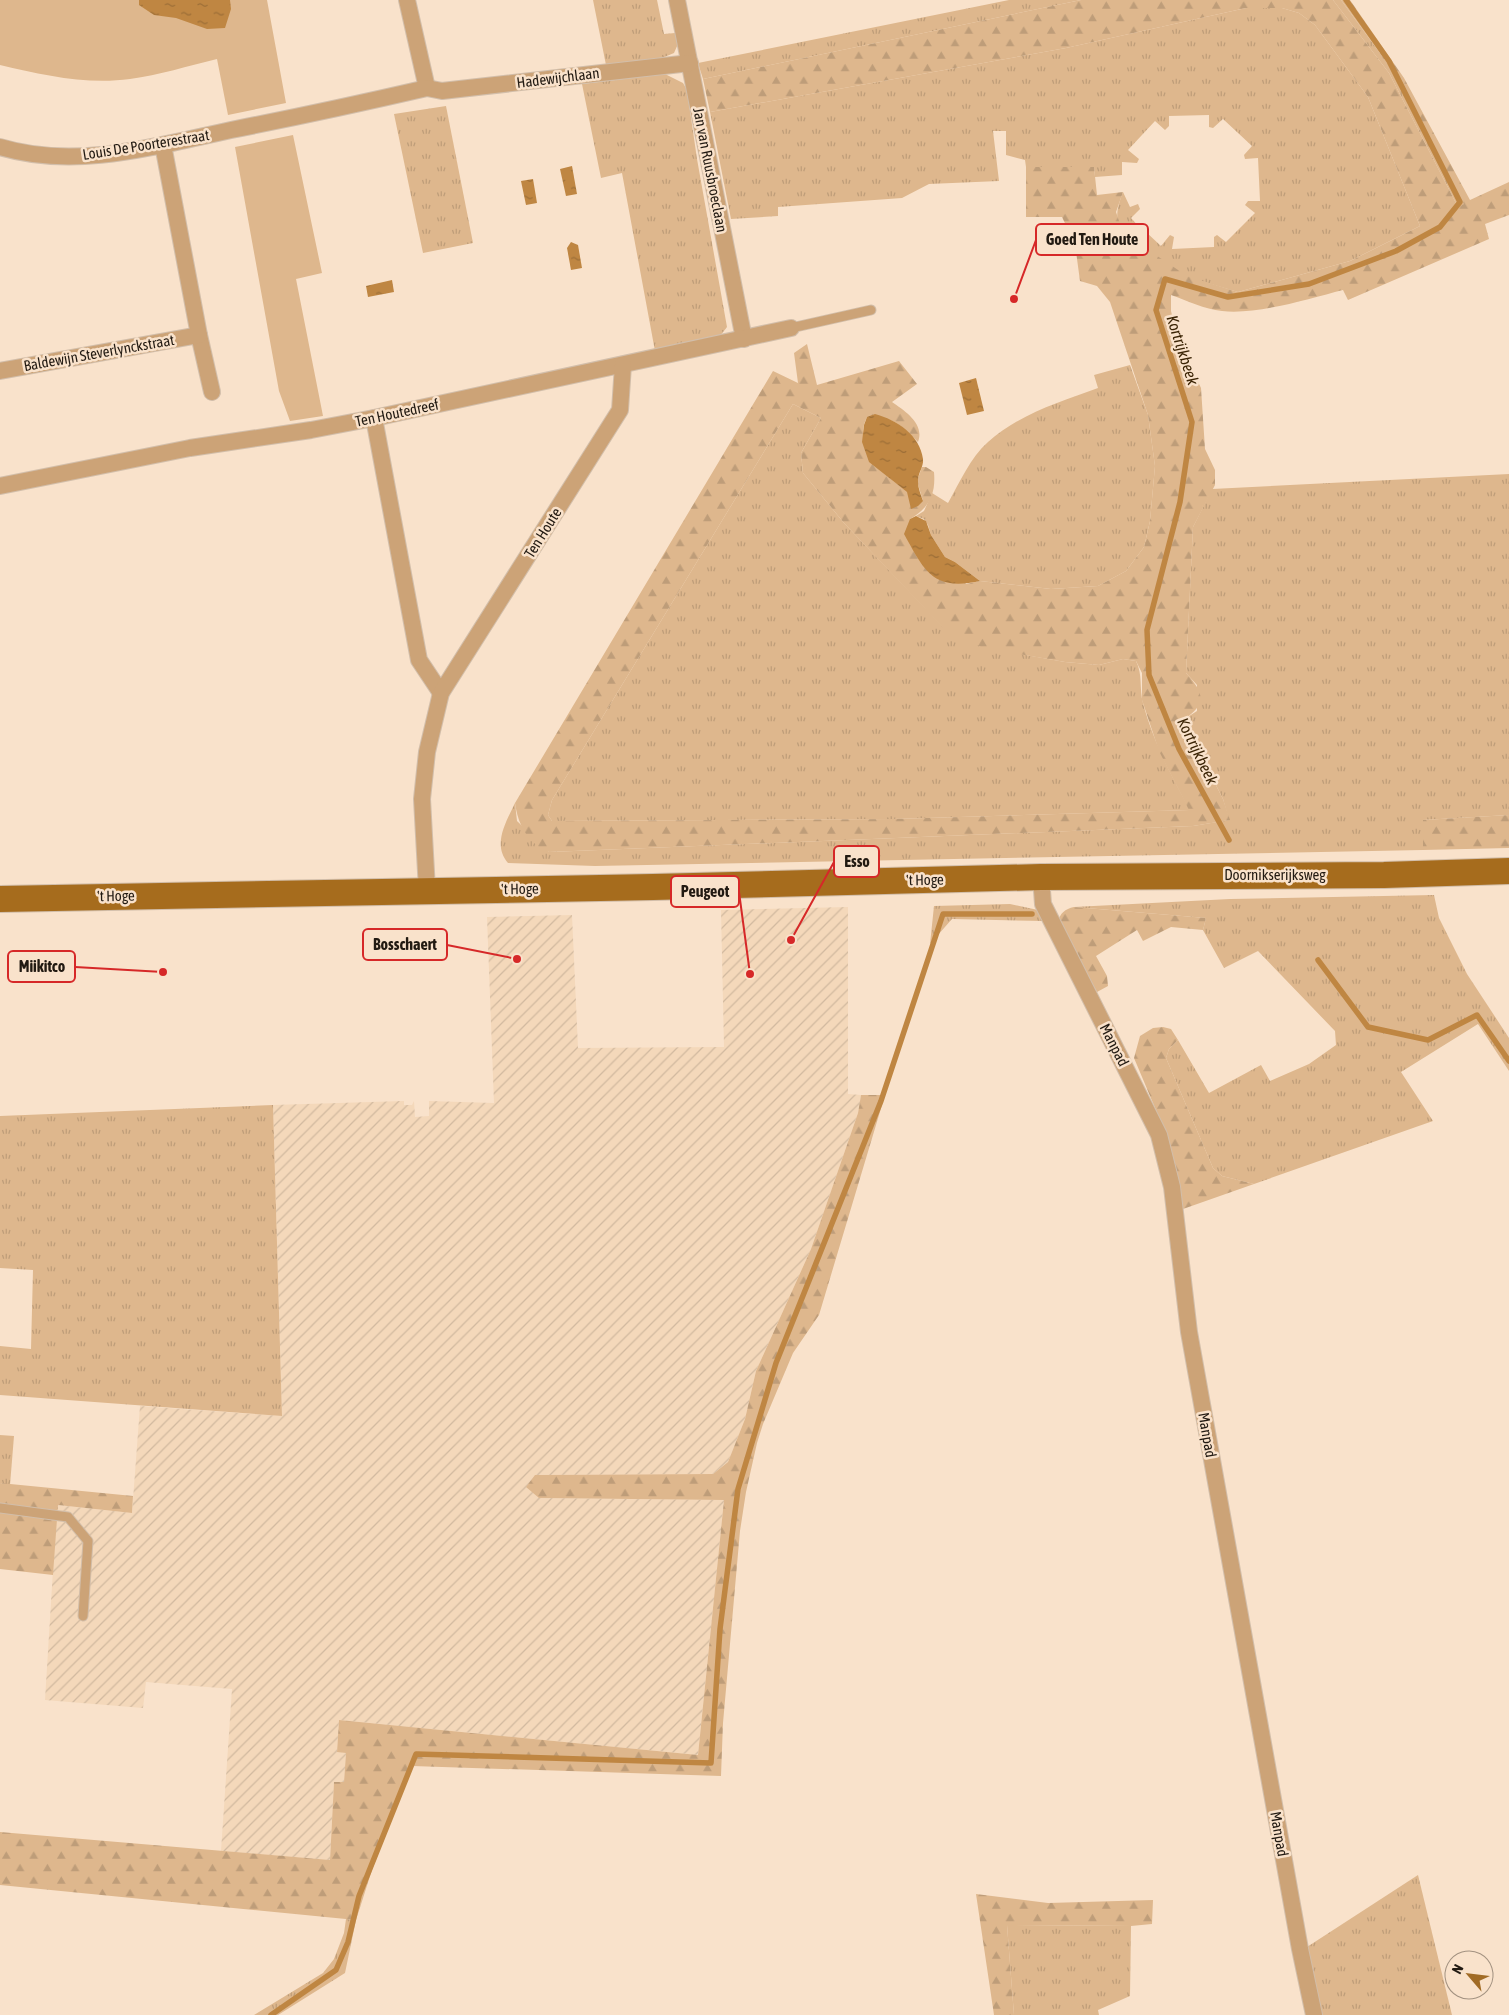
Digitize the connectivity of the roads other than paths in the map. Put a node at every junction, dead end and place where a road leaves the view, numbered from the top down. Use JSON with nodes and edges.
{"nodes":[{"id":1,"x":407,"y":0,"type":"edge"},
{"id":2,"x":677,"y":0,"type":"edge"},
{"id":3,"x":690,"y":64,"type":"junction"},
{"id":4,"x":427,"y":88,"type":"junction"},
{"id":5,"x":292,"y":119,"type":"joint"},
{"id":6,"x":163,"y":145,"type":"junction"},
{"id":7,"x":0,"y":147,"type":"edge"},
{"id":8,"x":872,"y":310,"type":"dead end"},
{"id":9,"x":791,"y":328,"type":"joint"},
{"id":10,"x":199,"y":335,"type":"junction"},
{"id":11,"x":744,"y":339,"type":"junction"},
{"id":12,"x":623,"y":365,"type":"junction"},
{"id":13,"x":0,"y":371,"type":"edge"},
{"id":14,"x":212,"y":392,"type":"dead end"},
{"id":15,"x":374,"y":418,"type":"junction"},
{"id":16,"x":0,"y":486,"type":"edge"},
{"id":17,"x":441,"y":693,"type":"junction"},
{"id":18,"x":1509,"y":871,"type":"edge"},
{"id":19,"x":1041,"y":877,"type":"junction"},
{"id":20,"x":427,"y":890,"type":"junction"},
{"id":21,"x":0,"y":899,"type":"edge"},
{"id":22,"x":0,"y":1508,"type":"edge"},
{"id":23,"x":83,"y":1616,"type":"dead end"},
{"id":24,"x":1314,"y":2015,"type":"edge"}],
"edges":[{"from":1,"to":4,"type":"street"},
{"from":2,"to":3,"type":"street","name":"Jan van Ruusbroeclaan"},
{"from":3,"to":4,"type":"street","name":"Hadewijchlaan"},
{"from":3,"to":11,"type":"street","name":"Jan van Ruusbroeclaan"},
{"from":4,"to":5,"type":"street","name":"Hadewijchlaan"},
{"from":5,"to":6,"type":"street","name":"Louis De Poorterestraat"},
{"from":6,"to":7,"type":"street","name":"Louis De Poorterestraat"},
{"from":6,"to":10,"type":"street"},
{"from":8,"to":9,"type":"lane"},
{"from":9,"to":11,"type":"street","name":"Ten Houtedreef"},
{"from":10,"to":13,"type":"street","name":"Baldewijn Steverlynckstraat"},
{"from":10,"to":14,"type":"street"},
{"from":11,"to":12,"type":"street","name":"Ten Houtedreef"},
{"from":12,"to":15,"type":"street","name":"Ten Houtedreef"},
{"from":12,"to":17,"type":"street","name":"Ten Houte"},
{"from":15,"to":16,"type":"street","name":"Ten Houtedreef"},
{"from":15,"to":17,"type":"street"},
{"from":17,"to":20,"type":"street","name":"Ten Houte"},
{"from":18,"to":19,"type":"main road","name":"Doornikserijksweg"},
{"from":19,"to":20,"type":"main road","name":"'t Hoge"},
{"from":19,"to":24,"type":"street","name":"Manpad"},
{"from":20,"to":21,"type":"main road","name":"'t Hoge"},
{"from":22,"to":23,"type":"lane"}]}
